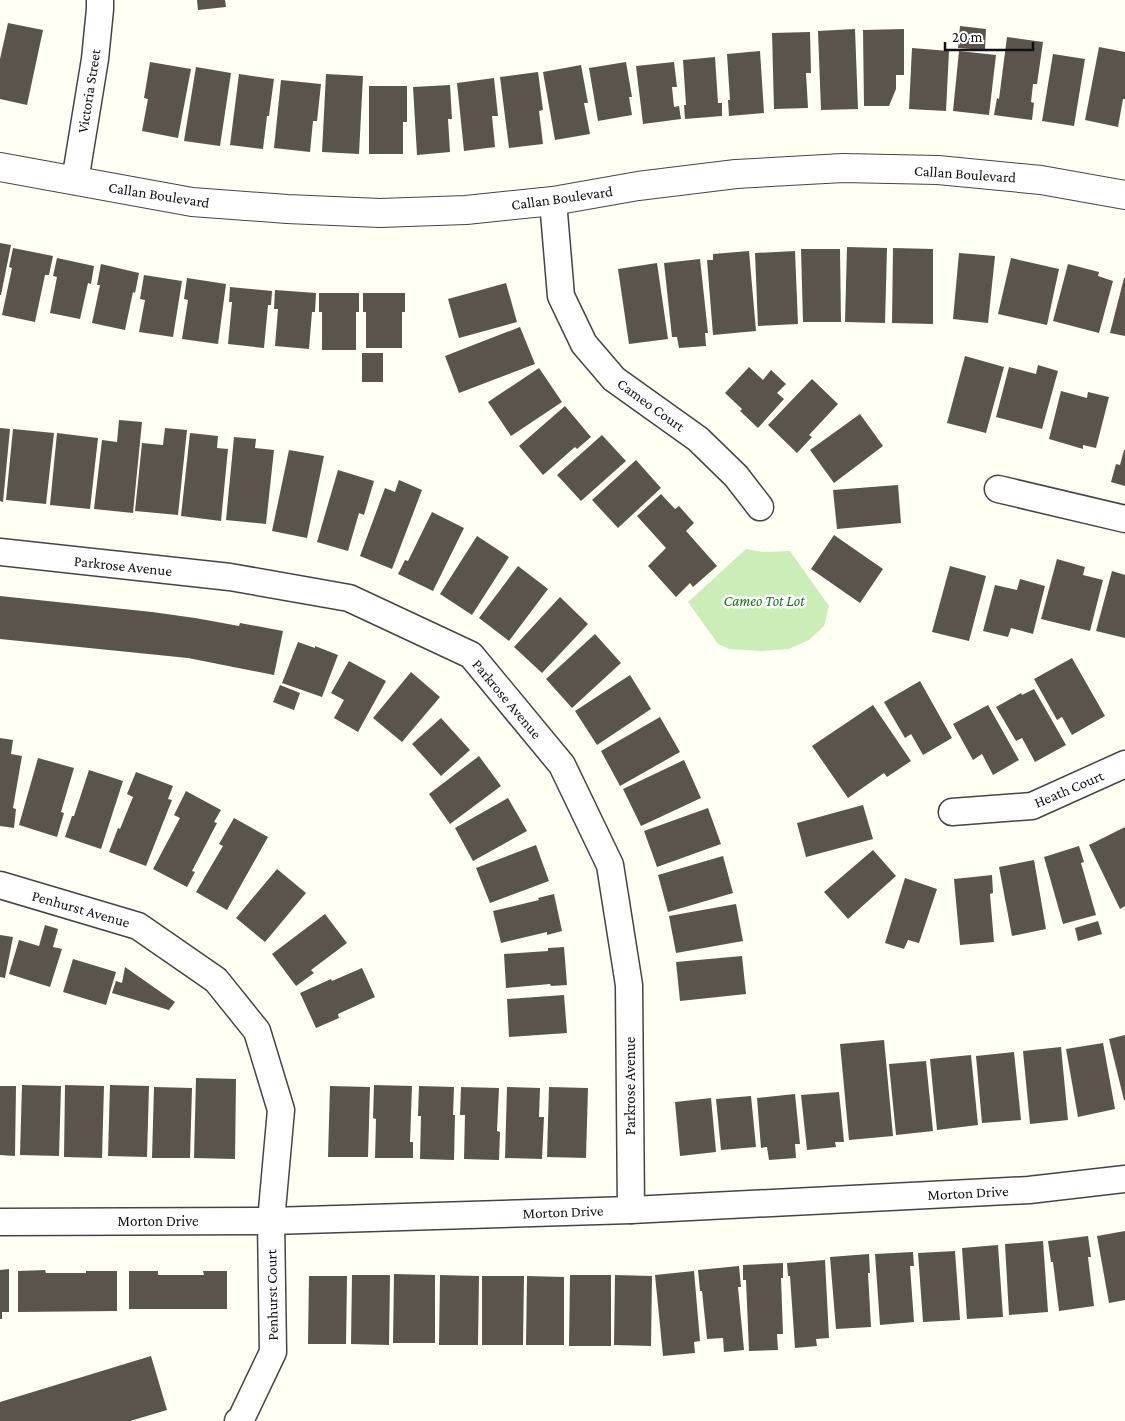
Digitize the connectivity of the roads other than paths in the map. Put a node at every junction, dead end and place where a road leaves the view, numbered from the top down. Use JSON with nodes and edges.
{"nodes":[{"id":1,"x":100,"y":0,"type":"edge"},
{"id":2,"x":0,"y":166,"type":"edge"},
{"id":3,"x":75,"y":181,"type":"junction"},
{"id":4,"x":1125,"y":195,"type":"edge"},
{"id":5,"x":553,"y":201,"type":"junction"},
{"id":6,"x":998,"y":489,"type":"dead end"},
{"id":7,"x":760,"y":507,"type":"dead end"},
{"id":8,"x":1125,"y":519,"type":"edge"},
{"id":9,"x":0,"y":552,"type":"edge"},
{"id":10,"x":1125,"y":764,"type":"edge"},
{"id":11,"x":952,"y":812,"type":"dead end"},
{"id":12,"x":0,"y":885,"type":"edge"},
{"id":13,"x":1125,"y":1179,"type":"edge"},
{"id":14,"x":631,"y":1210,"type":"junction"},
{"id":15,"x":270,"y":1221,"type":"junction"},
{"id":16,"x":0,"y":1222,"type":"edge"},
{"id":17,"x":238,"y":1421,"type":"edge"}],
"edges":[{"from":1,"to":3,"type":"street","name":"Victoria Street"},
{"from":2,"to":3,"type":"street","name":"Callan Boulevard"},
{"from":3,"to":5,"type":"street","name":"Callan Boulevard"},
{"from":4,"to":5,"type":"street","name":"Callan Boulevard"},
{"from":5,"to":7,"type":"street","name":"Cameo Court"},
{"from":6,"to":8,"type":"street"},
{"from":9,"to":14,"type":"street","name":"Parkrose Avenue"},
{"from":10,"to":11,"type":"street","name":"Heath Court"},
{"from":12,"to":15,"type":"street","name":"Penhurst Avenue"},
{"from":13,"to":14,"type":"street","name":"Morton Drive"},
{"from":14,"to":15,"type":"street","name":"Morton Drive"},
{"from":15,"to":16,"type":"street","name":"Morton Drive"},
{"from":15,"to":17,"type":"street","name":"Penhurst Court"}]}
